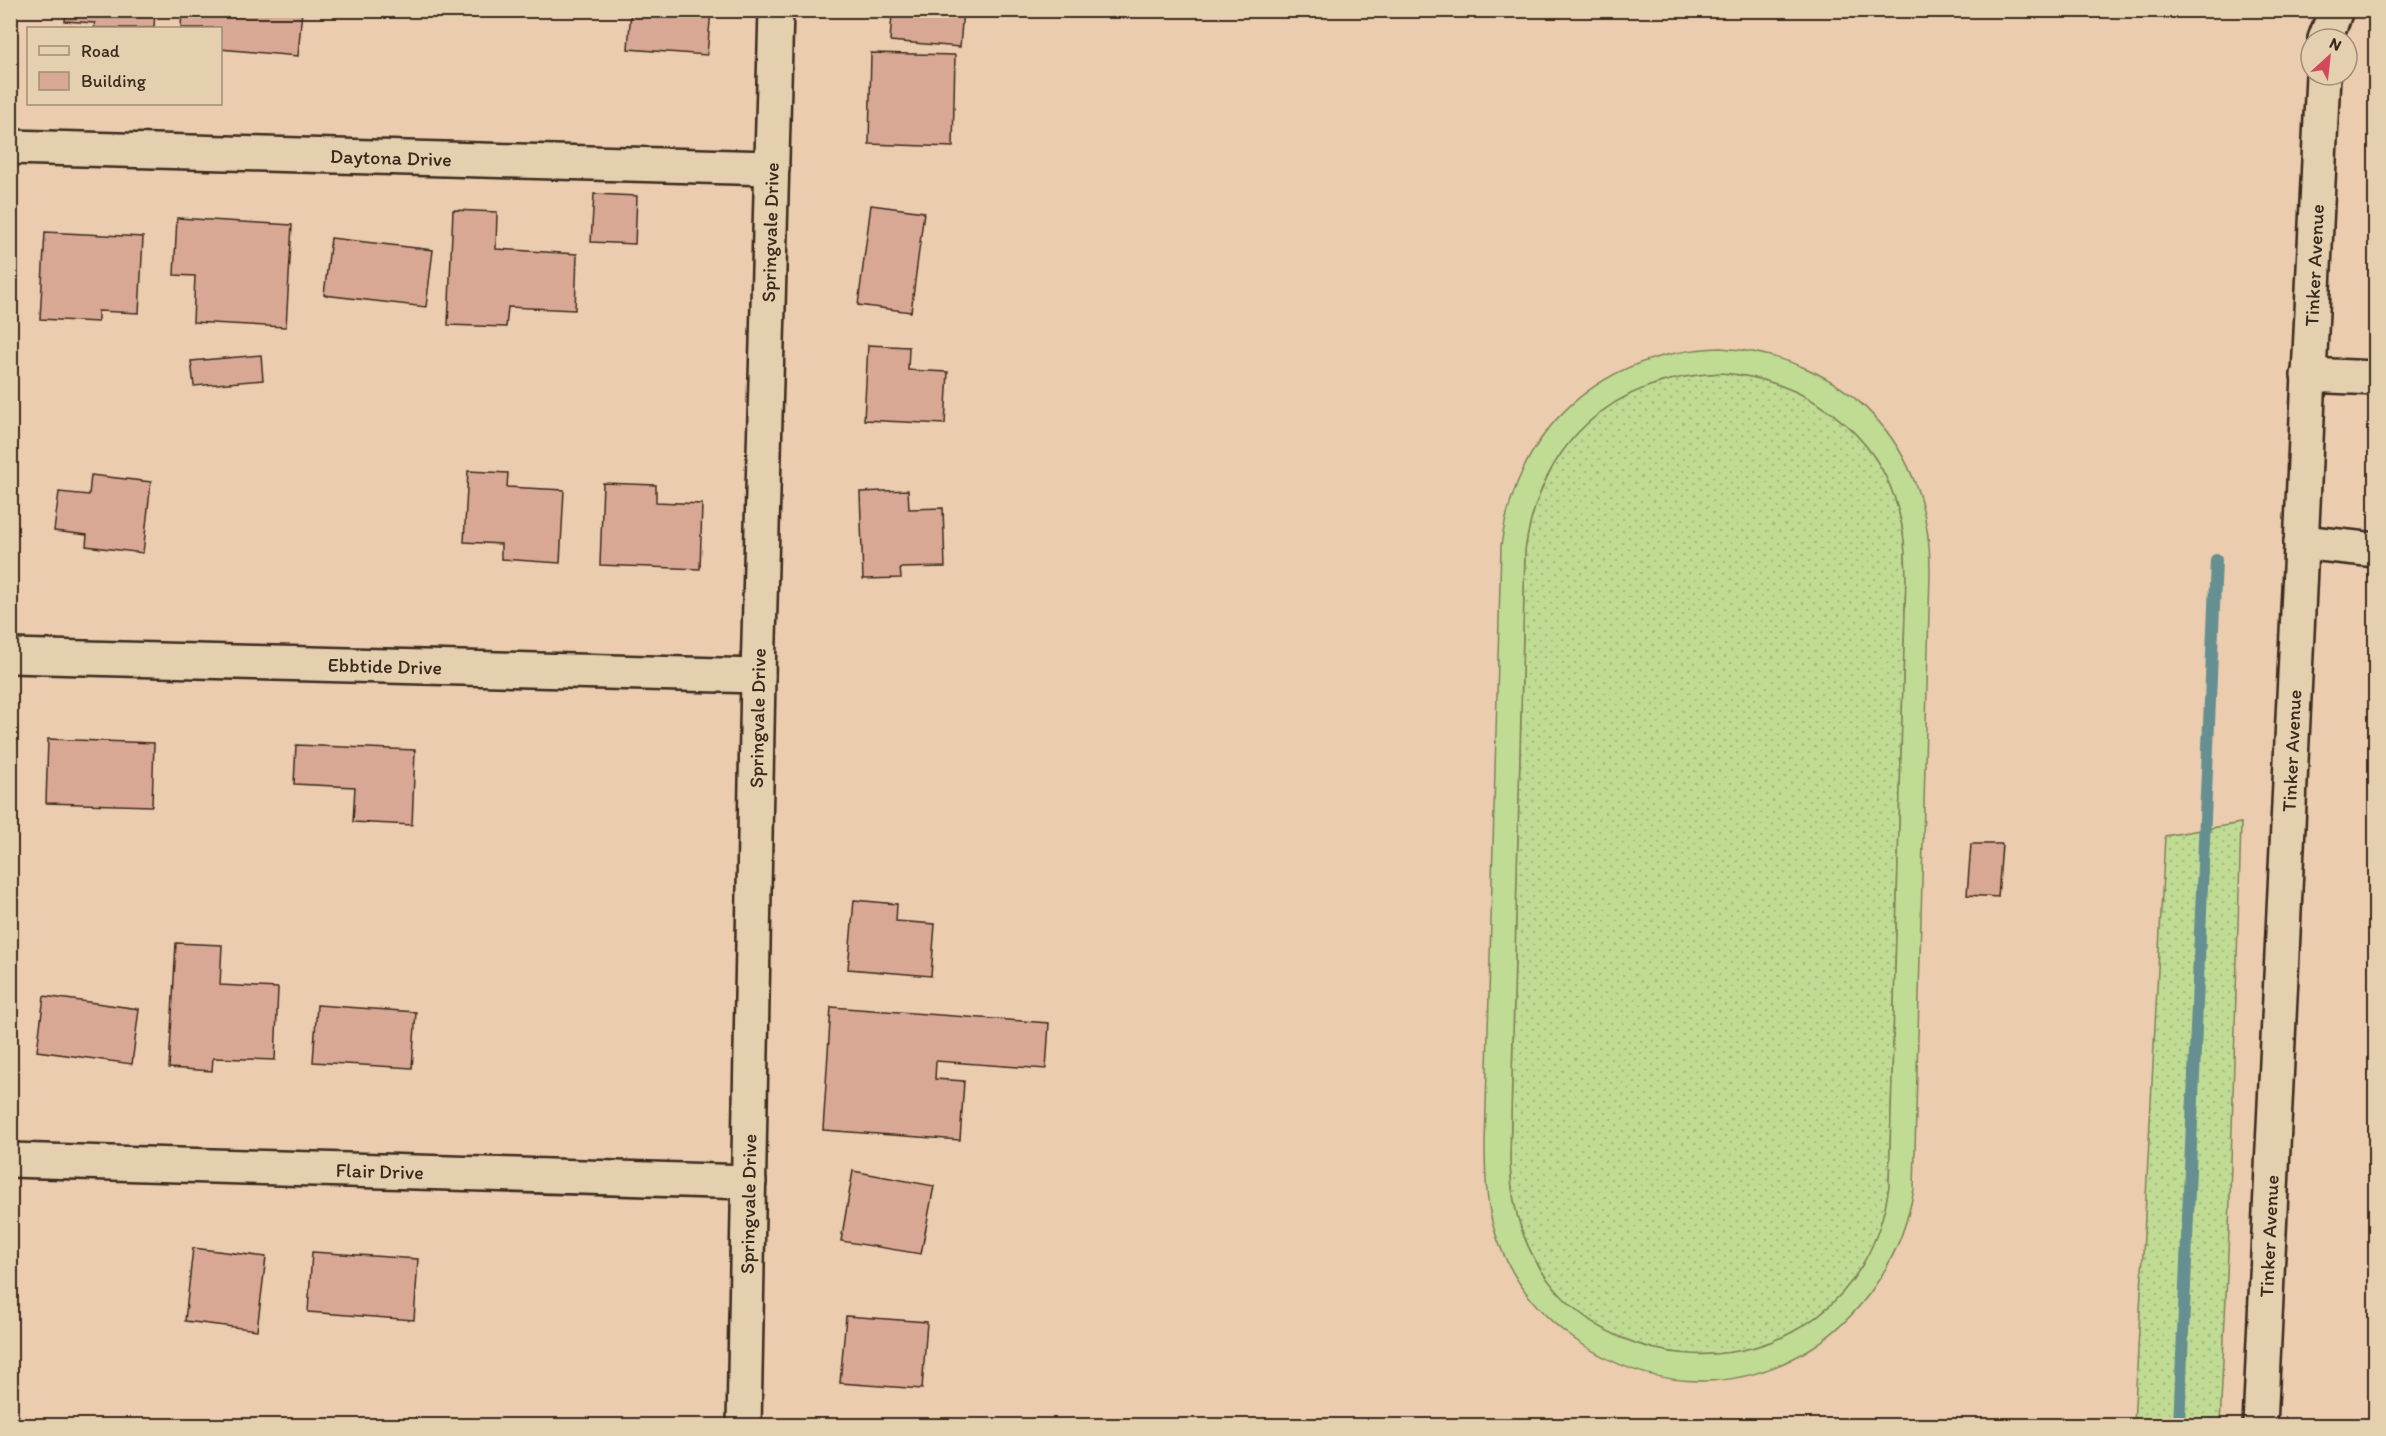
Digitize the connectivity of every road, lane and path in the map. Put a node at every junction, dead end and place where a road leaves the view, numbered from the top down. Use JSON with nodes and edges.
{"nodes":[{"id":1,"x":776,"y":10,"type":"edge"},
{"id":2,"x":2336,"y":10,"type":"edge"},
{"id":3,"x":2330,"y":27,"type":"edge"},
{"id":4,"x":2321,"y":87,"type":"edge"},
{"id":5,"x":10,"y":147,"type":"edge"},
{"id":6,"x":772,"y":168,"type":"junction"},
{"id":7,"x":2308,"y":375,"type":"junction"},
{"id":8,"x":2376,"y":378,"type":"edge"},
{"id":9,"x":2301,"y":542,"type":"junction"},
{"id":10,"x":2376,"y":550,"type":"edge"},
{"id":11,"x":10,"y":656,"type":"edge"},
{"id":12,"x":758,"y":676,"type":"junction"},
{"id":13,"x":10,"y":1161,"type":"edge"},
{"id":14,"x":749,"y":1182,"type":"junction"},
{"id":15,"x":744,"y":1425,"type":"edge"},
{"id":16,"x":2260,"y":1425,"type":"edge"}],
"edges":[{"from":1,"to":6,"type":"street","name":"Springvale Drive"},
{"from":2,"to":3,"type":"street"},
{"from":4,"to":7,"type":"street","name":"Tinker Avenue"},
{"from":5,"to":6,"type":"street","name":"Daytona Drive"},
{"from":6,"to":12,"type":"street","name":"Springvale Drive"},
{"from":7,"to":8,"type":"street"},
{"from":7,"to":9,"type":"street","name":"Tinker Avenue"},
{"from":9,"to":10,"type":"street"},
{"from":9,"to":16,"type":"street","name":"Tinker Avenue"},
{"from":11,"to":12,"type":"street","name":"Ebbtide Drive"},
{"from":12,"to":14,"type":"street","name":"Springvale Drive"},
{"from":13,"to":14,"type":"street","name":"Flair Drive"},
{"from":14,"to":15,"type":"street","name":"Springvale Drive"}]}
